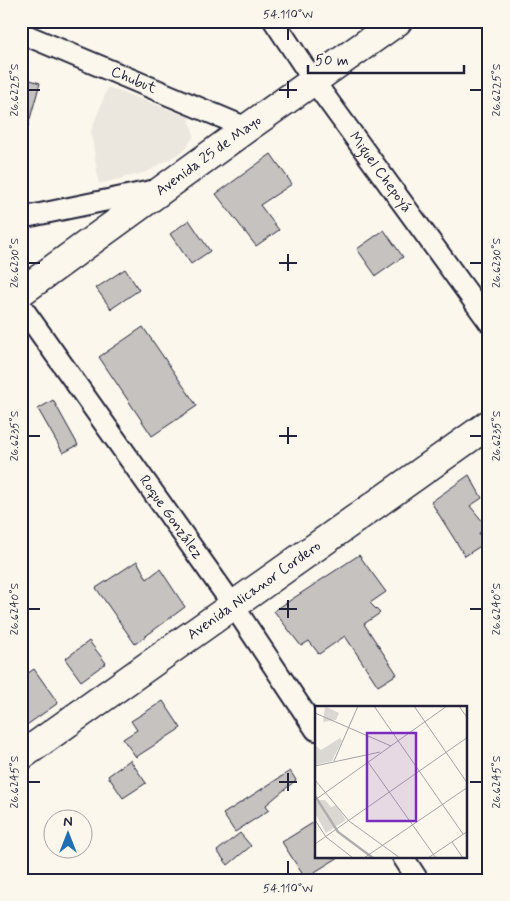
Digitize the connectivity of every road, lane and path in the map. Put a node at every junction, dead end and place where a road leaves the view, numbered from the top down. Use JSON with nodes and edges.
{"nodes":[{"id":1,"x":274,"y":21,"type":"edge"},
{"id":2,"x":398,"y":21,"type":"edge"},
{"id":3,"x":21,"y":33,"type":"edge"},
{"id":4,"x":313,"y":80,"type":"junction"},
{"id":5,"x":247,"y":128,"type":"junction"},
{"id":6,"x":165,"y":188,"type":"junction"},
{"id":7,"x":21,"y":218,"type":"edge"},
{"id":8,"x":21,"y":292,"type":"edge"},
{"id":9,"x":21,"y":306,"type":"edge"},
{"id":10,"x":489,"y":322,"type":"edge"},
{"id":11,"x":489,"y":424,"type":"edge"},
{"id":12,"x":233,"y":605,"type":"junction"},
{"id":13,"x":315,"y":728,"type":"edge"},
{"id":14,"x":21,"y":756,"type":"edge"},
{"id":15,"x":404,"y":858,"type":"edge"},
{"id":16,"x":418,"y":880,"type":"edge"}],
"edges":[{"from":1,"to":4,"type":"street","name":"Miguel Chepoyá"},
{"from":2,"to":4,"type":"main road","name":"Avenida 25 de Mayo"},
{"from":3,"to":5,"type":"street","name":"Chubut"},
{"from":4,"to":5,"type":"main road","name":"Avenida 25 de Mayo"},
{"from":4,"to":10,"type":"street","name":"Miguel Chepoyá"},
{"from":5,"to":6,"type":"main road","name":"Avenida 25 de Mayo"},
{"from":6,"to":7,"type":"street"},
{"from":6,"to":8,"type":"main road","name":"Avenida 25 de Mayo"},
{"from":9,"to":12,"type":"street","name":"Roque González"},
{"from":11,"to":12,"type":"main road","name":"Avenida Nicanor Cordero"},
{"from":12,"to":13,"type":"street","name":"Roque González"},
{"from":12,"to":14,"type":"main road","name":"Avenida Nicanor Cordero"},
{"from":15,"to":16,"type":"street"}]}
